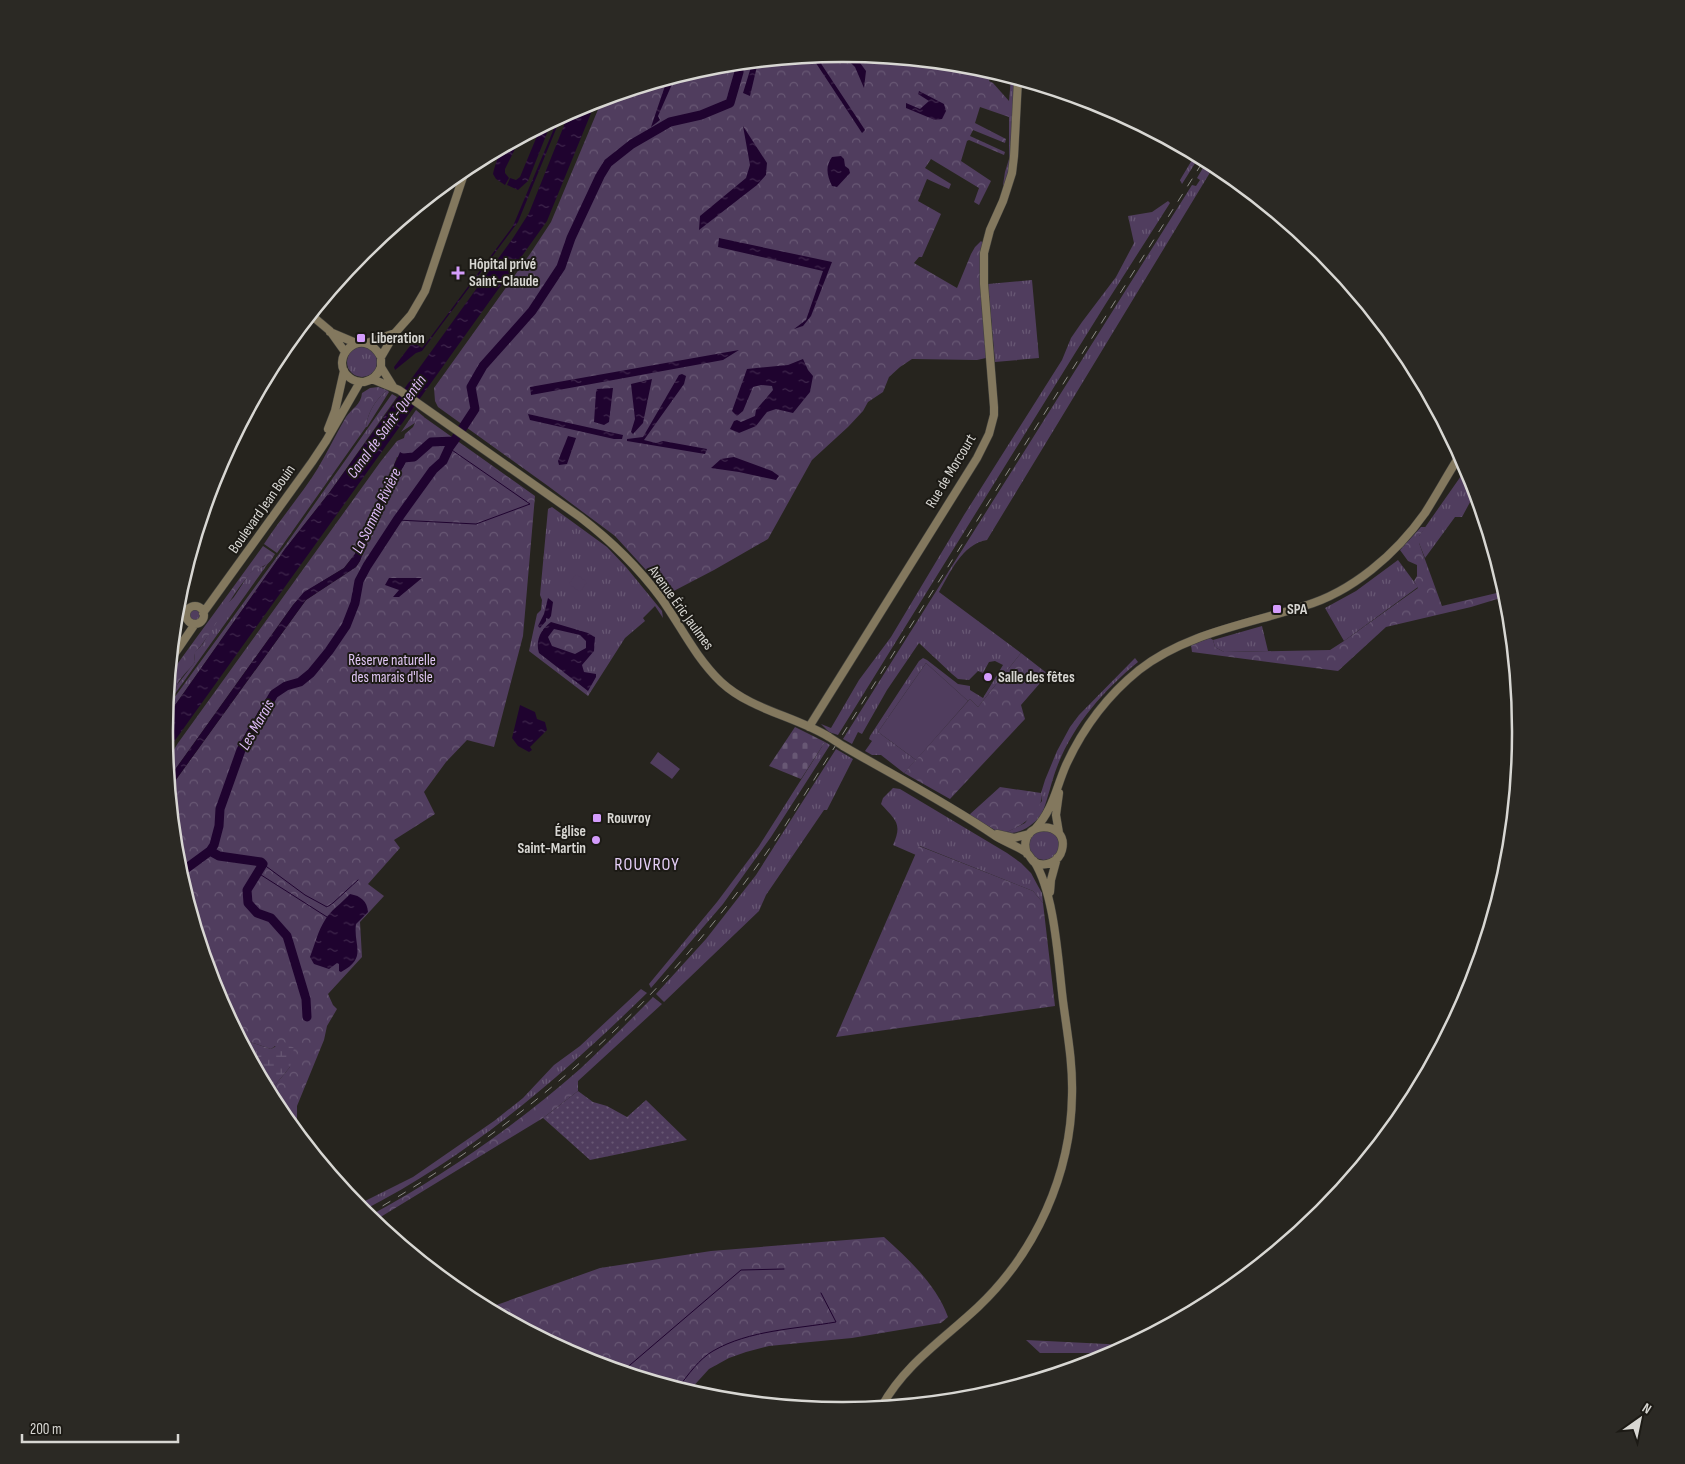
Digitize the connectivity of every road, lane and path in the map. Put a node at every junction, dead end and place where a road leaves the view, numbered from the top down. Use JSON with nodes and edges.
{"nodes":[{"id":1,"x":1018,"y":86,"type":"edge"},
{"id":2,"x":461,"y":182,"type":"edge"},
{"id":3,"x":315,"y":319,"type":"edge"},
{"id":4,"x":330,"y":331,"type":"junction"},
{"id":5,"x":395,"y":333,"type":"junction"},
{"id":6,"x":356,"y":343,"type":"junction"},
{"id":7,"x":367,"y":343,"type":"junction"},
{"id":8,"x":345,"y":352,"type":"junction"},
{"id":9,"x":381,"y":357,"type":"junction"},
{"id":10,"x":381,"y":367,"type":"junction"},
{"id":11,"x":344,"y":371,"type":"junction"},
{"id":12,"x":372,"y":379,"type":"junction"},
{"id":13,"x":360,"y":382,"type":"junction"},
{"id":14,"x":397,"y":389,"type":"junction"},
{"id":15,"x":319,"y":451,"type":"junction"},
{"id":16,"x":1455,"y":463,"type":"edge"},
{"id":17,"x":201,"y":610,"type":"junction"},
{"id":18,"x":192,"y":623,"type":"junction"},
{"id":19,"x":179,"y":647,"type":"edge"},
{"id":20,"x":810,"y":727,"type":"junction"},
{"id":21,"x":1065,"y":768,"type":"junction"},
{"id":22,"x":983,"y":828,"type":"junction"},
{"id":23,"x":1032,"y":831,"type":"junction"},
{"id":24,"x":1060,"y":835,"type":"junction"},
{"id":25,"x":1027,"y":854,"type":"junction"},
{"id":26,"x":1057,"y":858,"type":"junction"},
{"id":27,"x":1034,"y":862,"type":"junction"},
{"id":28,"x":1050,"y":904,"type":"junction"},
{"id":29,"x":886,"y":1400,"type":"edge"}],
"edges":[{"from":1,"to":20,"type":"street","name":"Rue de Morcourt"},
{"from":2,"to":5,"type":"street"},
{"from":3,"to":4,"type":"street"},
{"from":4,"to":6,"type":"street"},
{"from":4,"to":8,"type":"street"},
{"from":5,"to":7,"type":"street"},
{"from":5,"to":9,"type":"street"},
{"from":6,"to":7,"type":"street"},
{"from":6,"to":8,"type":"street"},
{"from":7,"to":9,"type":"street"},
{"from":8,"to":11,"type":"street"},
{"from":9,"to":10,"type":"street"},
{"from":10,"to":12,"type":"street"},
{"from":10,"to":14,"type":"street"},
{"from":11,"to":13,"type":"street"},
{"from":11,"to":15,"type":"street"},
{"from":12,"to":13,"type":"street"},
{"from":12,"to":14,"type":"street"},
{"from":13,"to":15,"type":"street"},
{"from":14,"to":20,"type":"street","name":"Avenue Éric Jaulmes"},
{"from":15,"to":17,"type":"street","name":"Boulevard Jean Bouin"},
{"from":16,"to":21,"type":"street"},
{"from":17,"to":18,"type":"street"},
{"from":17,"to":18,"type":"street"},
{"from":18,"to":19,"type":"street"},
{"from":20,"to":22,"type":"street","name":"Avenue Éric Jaulmes","bridge":true},
{"from":21,"to":23,"type":"street"},
{"from":21,"to":24,"type":"street"},
{"from":22,"to":23,"type":"street"},
{"from":22,"to":25,"type":"street"},
{"from":23,"to":24,"type":"street"},
{"from":23,"to":25,"type":"street"},
{"from":24,"to":26,"type":"street"},
{"from":25,"to":27,"type":"street"},
{"from":26,"to":27,"type":"street"},
{"from":26,"to":28,"type":"street"},
{"from":27,"to":28,"type":"street"},
{"from":28,"to":29,"type":"street"}]}
